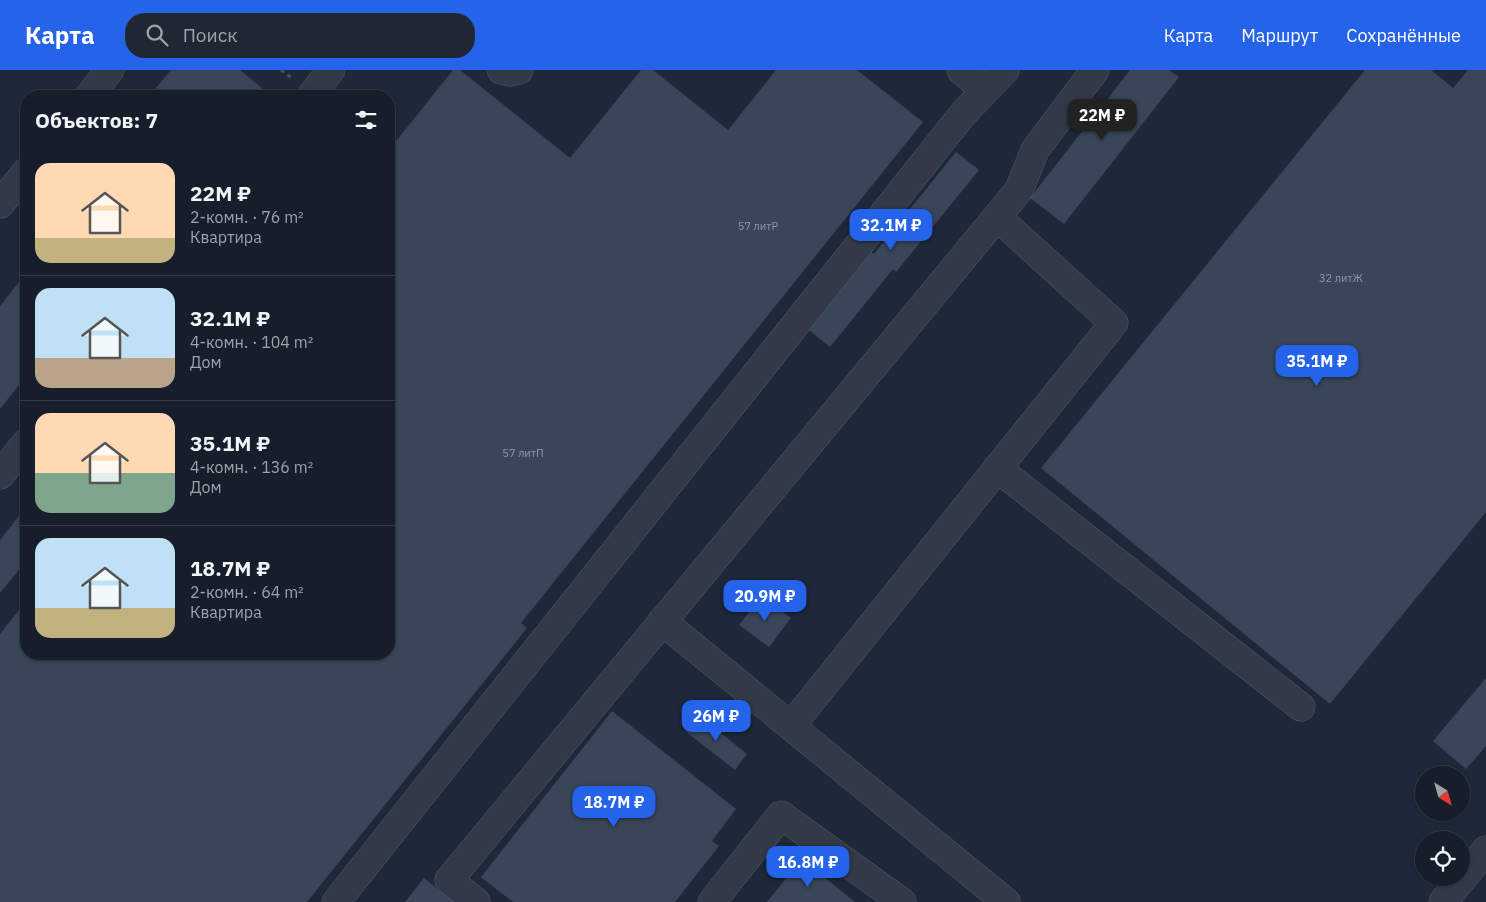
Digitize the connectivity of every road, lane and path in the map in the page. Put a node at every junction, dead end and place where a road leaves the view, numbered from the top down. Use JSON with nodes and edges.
{"nodes":[{"id":1,"x":110,"y":70,"type":"edge"},
{"id":2,"x":331,"y":70,"type":"edge"},
{"id":3,"x":501,"y":70,"type":"edge"},
{"id":4,"x":519,"y":70,"type":"edge"},
{"id":5,"x":961,"y":70,"type":"edge"},
{"id":6,"x":1005,"y":70,"type":"edge"},
{"id":7,"x":1095,"y":70,"type":"edge"},
{"id":8,"x":94,"y":90,"type":"edge"},
{"id":9,"x":316,"y":90,"type":"edge"},
{"id":10,"x":985,"y":90,"type":"junction"},
{"id":11,"x":20,"y":179,"type":"edge"},
{"id":12,"x":0,"y":204,"type":"edge"},
{"id":13,"x":997,"y":217,"type":"junction"},
{"id":14,"x":20,"y":450,"type":"edge"},
{"id":15,"x":997,"y":468,"type":"junction"},
{"id":16,"x":0,"y":475,"type":"edge"},
{"id":17,"x":662,"y":621,"type":"junction"},
{"id":18,"x":1301,"y":707,"type":"dead end"},
{"id":19,"x":791,"y":726,"type":"junction"},
{"id":20,"x":1486,"y":850,"type":"edge"},
{"id":21,"x":336,"y":902,"type":"edge"},
{"id":22,"x":476,"y":902,"type":"edge"},
{"id":23,"x":712,"y":902,"type":"edge"},
{"id":24,"x":902,"y":902,"type":"edge"},
{"id":25,"x":1006,"y":902,"type":"edge"},
{"id":26,"x":1443,"y":902,"type":"edge"}],
"edges":[{"from":1,"to":8,"type":"lane"},
{"from":2,"to":9,"type":"lane"},
{"from":3,"to":4,"type":"lane"},
{"from":5,"to":10,"type":"lane"},
{"from":6,"to":10,"type":"lane"},
{"from":7,"to":13,"type":"lane"},
{"from":10,"to":21,"type":"lane"},
{"from":11,"to":12,"type":"lane"},
{"from":13,"to":15,"type":"lane"},
{"from":13,"to":17,"type":"lane"},
{"from":14,"to":16,"type":"lane"},
{"from":15,"to":18,"type":"lane"},
{"from":15,"to":19,"type":"lane"},
{"from":17,"to":19,"type":"lane"},
{"from":17,"to":22,"type":"lane"},
{"from":19,"to":25,"type":"lane"},
{"from":20,"to":26,"type":"lane"},
{"from":23,"to":24,"type":"lane"}]}
